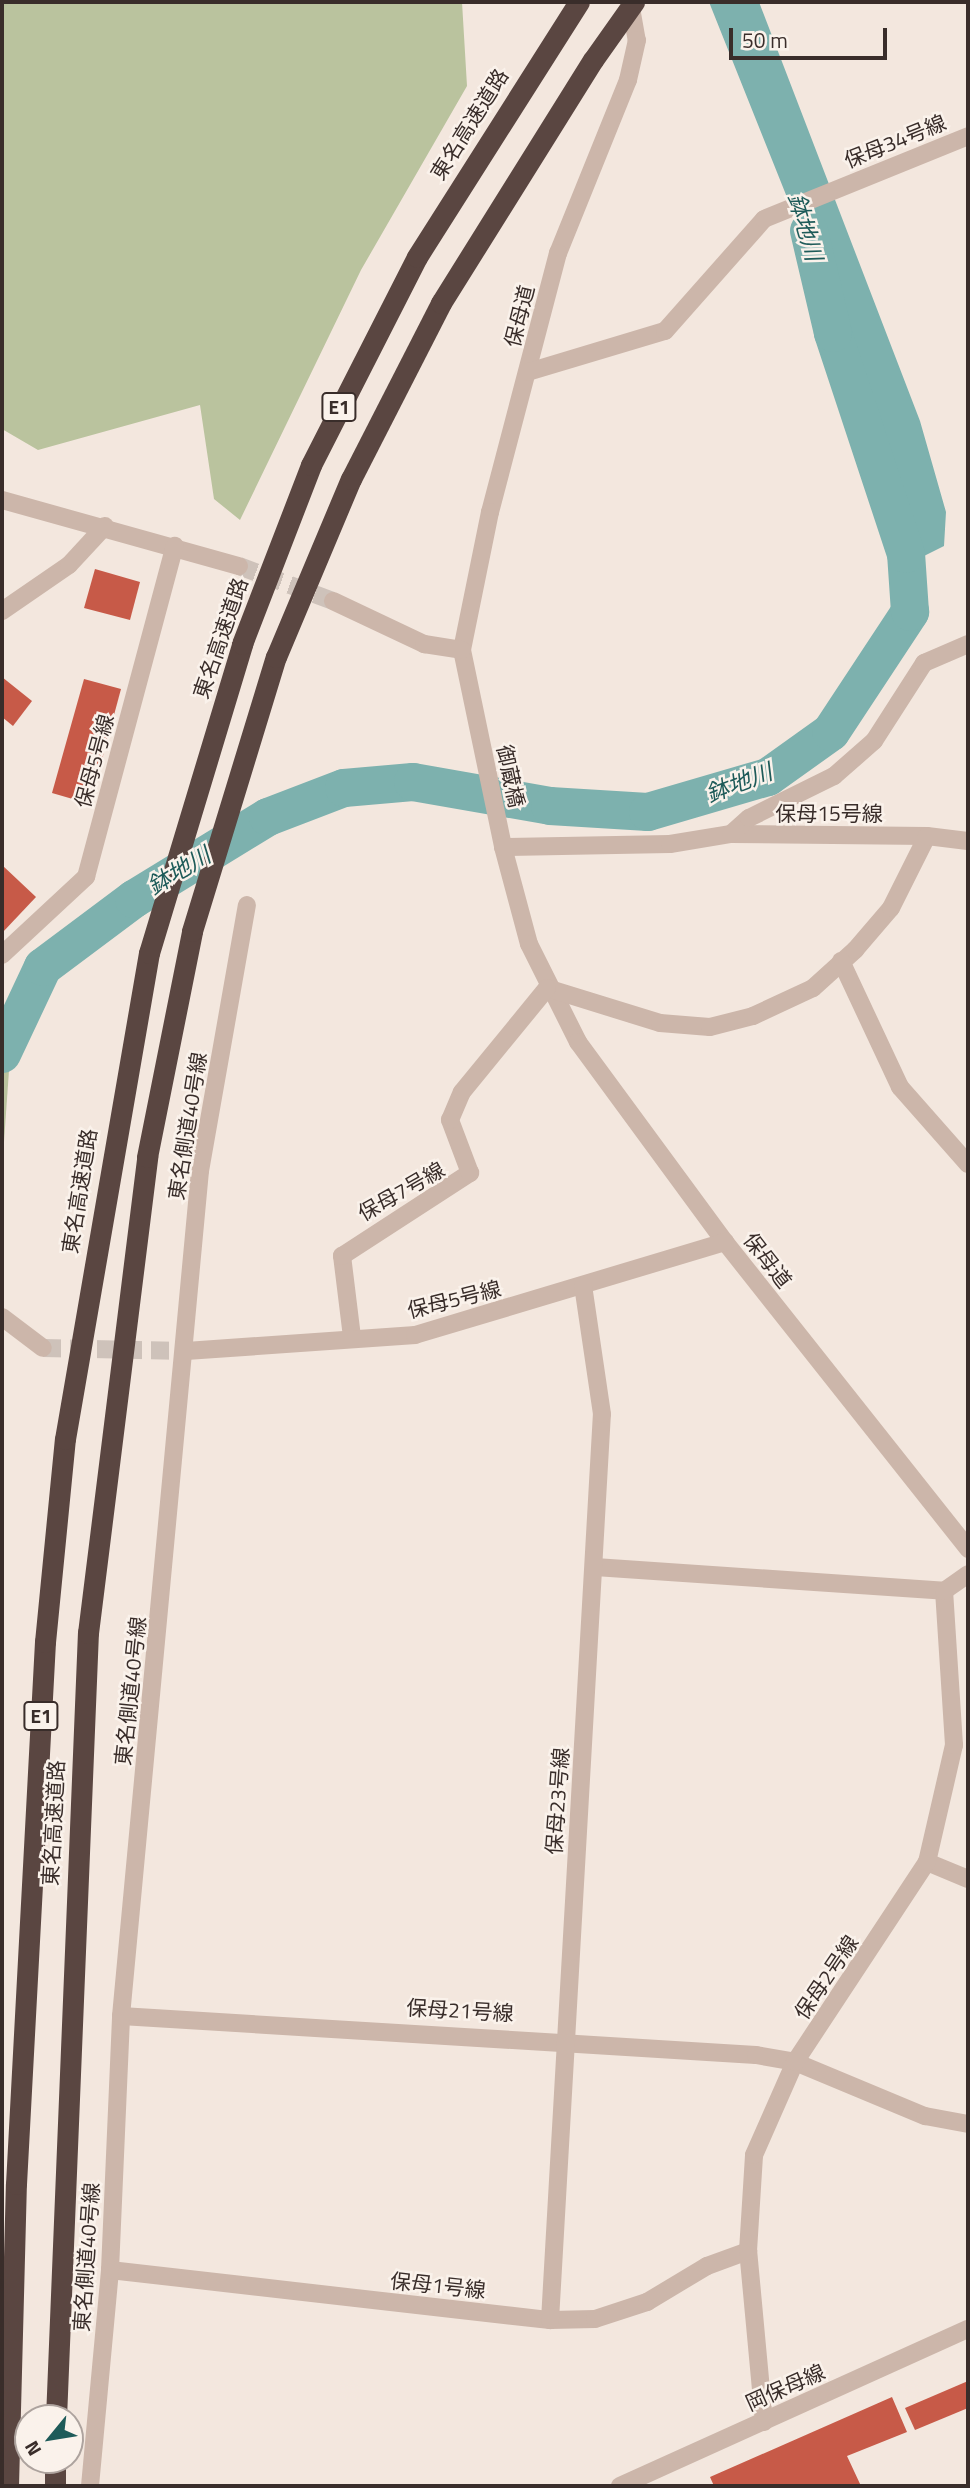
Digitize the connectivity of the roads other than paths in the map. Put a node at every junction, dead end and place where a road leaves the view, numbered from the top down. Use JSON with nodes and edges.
{"nodes":[{"id":1,"x":632,"y":2,"type":"edge"},
{"id":2,"x":573,"y":10,"type":"edge"},
{"id":3,"x":968,"y":135,"type":"edge"},
{"id":4,"x":528,"y":372,"type":"junction"},
{"id":5,"x":2,"y":499,"type":"edge"},
{"id":6,"x":105,"y":526,"type":"junction"},
{"id":7,"x":175,"y":546,"type":"junction"},
{"id":8,"x":239,"y":566,"type":"tunnel mouth"},
{"id":9,"x":333,"y":601,"type":"tunnel mouth"},
{"id":10,"x":2,"y":611,"type":"edge"},
{"id":11,"x":968,"y":644,"type":"edge"},
{"id":12,"x":462,"y":650,"type":"junction"},
{"id":13,"x":731,"y":834,"type":"junction"},
{"id":14,"x":927,"y":836,"type":"junction"},
{"id":15,"x":968,"y":841,"type":"edge"},
{"id":16,"x":503,"y":847,"type":"junction"},
{"id":17,"x":247,"y":905,"type":"dead end"},
{"id":18,"x":2,"y":956,"type":"edge"},
{"id":19,"x":841,"y":961,"type":"junction"},
{"id":20,"x":547,"y":988,"type":"junction"},
{"id":21,"x":968,"y":1164,"type":"edge"},
{"id":22,"x":725,"y":1242,"type":"junction"},
{"id":23,"x":583,"y":1286,"type":"junction"},
{"id":24,"x":2,"y":1317,"type":"edge"},
{"id":25,"x":352,"y":1337,"type":"junction"},
{"id":26,"x":43,"y":1348,"type":"tunnel mouth"},
{"id":27,"x":186,"y":1351,"type":"junction"},
{"id":28,"x":968,"y":1549,"type":"edge"},
{"id":29,"x":595,"y":1567,"type":"junction"},
{"id":30,"x":968,"y":1574,"type":"edge"},
{"id":31,"x":944,"y":1591,"type":"junction"},
{"id":32,"x":927,"y":1862,"type":"junction"},
{"id":33,"x":968,"y":1879,"type":"edge"},
{"id":34,"x":121,"y":2016,"type":"junction"},
{"id":35,"x":564,"y":2038,"type":"junction"},
{"id":36,"x":795,"y":2062,"type":"junction"},
{"id":37,"x":968,"y":2124,"type":"edge"},
{"id":38,"x":748,"y":2251,"type":"junction"},
{"id":39,"x":110,"y":2270,"type":"junction"},
{"id":40,"x":550,"y":2320,"type":"junction"},
{"id":41,"x":968,"y":2329,"type":"edge"},
{"id":42,"x":57,"y":2404,"type":"edge"},
{"id":43,"x":764,"y":2422,"type":"junction"},
{"id":44,"x":8,"y":2486,"type":"edge"},
{"id":45,"x":90,"y":2486,"type":"edge"},
{"id":46,"x":620,"y":2486,"type":"edge"}],
"edges":[{"from":1,"to":4,"type":"street","name":"保母道"},
{"from":1,"to":42,"type":"highway","name":"東名高速道路","number":"E1","bridge":true},
{"from":2,"to":44,"type":"highway","name":"東名高速道路","number":"E1"},
{"from":3,"to":4,"type":"street","name":"保母34号線"},
{"from":4,"to":12,"type":"street","name":"保母道"},
{"from":5,"to":6,"type":"street"},
{"from":6,"to":7,"type":"street"},
{"from":6,"to":10,"type":"street"},
{"from":7,"to":8,"type":"street"},
{"from":7,"to":18,"type":"street","name":"保母5号線"},
{"from":9,"to":12,"type":"street"},
{"from":11,"to":13,"type":"street"},
{"from":12,"to":16,"type":"street","name":"御蔵橋"},
{"from":13,"to":14,"type":"street","name":"保母15号線"},
{"from":13,"to":16,"type":"street","name":"保母15号線"},
{"from":14,"to":15,"type":"street","name":"保母15号線"},
{"from":14,"to":19,"type":"street"},
{"from":16,"to":20,"type":"street","name":"保母道"},
{"from":17,"to":27,"type":"street","name":"東名側道40号線"},
{"from":19,"to":20,"type":"street"},
{"from":19,"to":21,"type":"street"},
{"from":20,"to":22,"type":"street","name":"保母道"},
{"from":20,"to":25,"type":"street","name":"保母7号線"},
{"from":22,"to":23,"type":"street","name":"保母5号線"},
{"from":22,"to":28,"type":"street","name":"保母道"},
{"from":23,"to":25,"type":"street","name":"保母5号線"},
{"from":23,"to":29,"type":"street","name":"保母23号線"},
{"from":24,"to":26,"type":"street"},
{"from":25,"to":27,"type":"street","name":"保母5号線"},
{"from":27,"to":34,"type":"street","name":"東名側道40号線"},
{"from":29,"to":31,"type":"street"},
{"from":29,"to":35,"type":"street","name":"保母23号線"},
{"from":30,"to":31,"type":"street"},
{"from":31,"to":32,"type":"street","name":"保母2号線"},
{"from":32,"to":33,"type":"street"},
{"from":32,"to":36,"type":"street","name":"保母2号線"},
{"from":34,"to":35,"type":"street","name":"保母21号線"},
{"from":34,"to":39,"type":"street","name":"東名側道40号線"},
{"from":35,"to":36,"type":"street","name":"保母21号線"},
{"from":35,"to":40,"type":"street","name":"保母23号線"},
{"from":36,"to":37,"type":"street","name":"保母21号線"},
{"from":36,"to":38,"type":"street","name":"保母2号線"},
{"from":38,"to":40,"type":"street","name":"保母1号線"},
{"from":38,"to":43,"type":"street","name":"保母2号線"},
{"from":39,"to":40,"type":"street","name":"保母1号線"},
{"from":39,"to":45,"type":"street","name":"東名側道40号線"},
{"from":41,"to":43,"type":"street","name":"岡保母線"},
{"from":43,"to":46,"type":"street","name":"岡保母線"}]}
